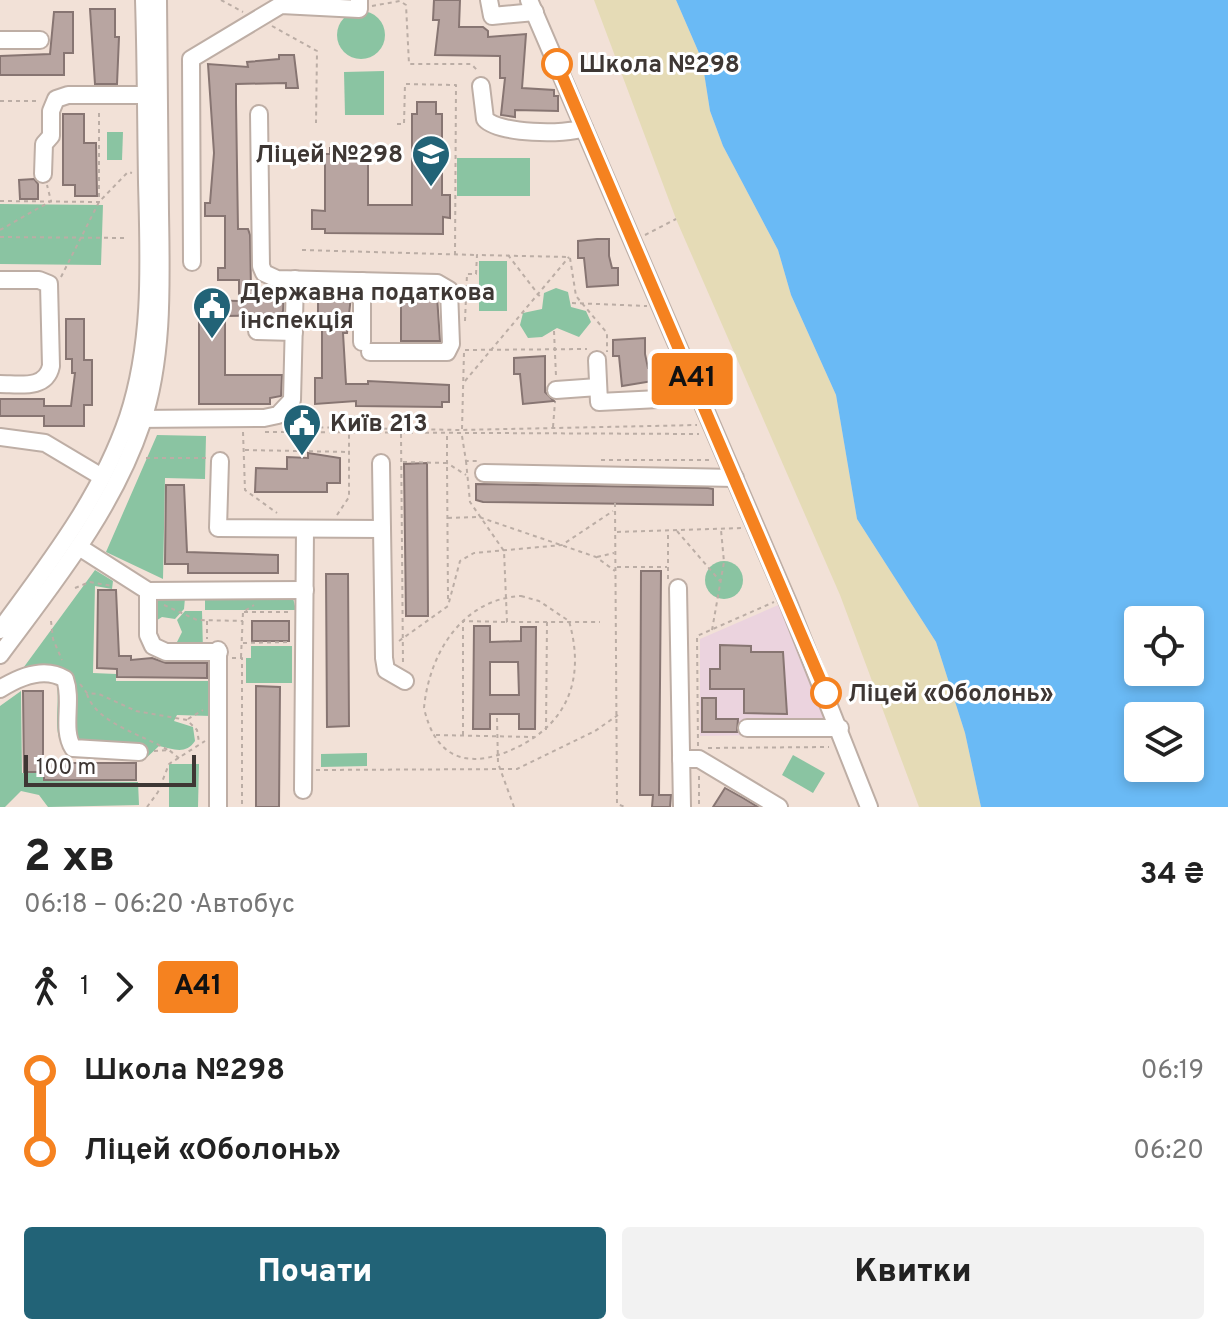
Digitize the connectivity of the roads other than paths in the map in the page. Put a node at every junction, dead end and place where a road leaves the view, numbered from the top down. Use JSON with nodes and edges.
{"nodes":[{"id":1,"x":144,"y":0,"type":"edge"},
{"id":2,"x":158,"y":0,"type":"edge"},
{"id":3,"x":489,"y":0,"type":"edge"},
{"id":4,"x":281,"y":2,"type":"edge"},
{"id":5,"x":359,"y":4,"type":"edge"},
{"id":6,"x":532,"y":6,"type":"edge"},
{"id":7,"x":0,"y":40,"type":"edge"},
{"id":8,"x":40,"y":40,"type":"dead end"},
{"id":9,"x":481,"y":86,"type":"road end"},
{"id":10,"x":146,"y":95,"type":"junction"},
{"id":11,"x":259,"y":114,"type":"dead end"},
{"id":12,"x":584,"y":128,"type":"junction"},
{"id":13,"x":43,"y":174,"type":"road end"},
{"id":14,"x":192,"y":262,"type":"dead end"},
{"id":15,"x":295,"y":279,"type":"junction"},
{"id":16,"x":0,"y":280,"type":"edge"},
{"id":17,"x":362,"y":281,"type":"junction"},
{"id":18,"x":257,"y":331,"type":"dead end"},
{"id":19,"x":294,"y":332,"type":"junction"},
{"id":20,"x":602,"y":354,"type":"road end"},
{"id":21,"x":0,"y":384,"type":"edge"},
{"id":22,"x":598,"y":387,"type":"junction"},
{"id":23,"x":556,"y":390,"type":"road end"},
{"id":24,"x":699,"y":397,"type":"junction"},
{"id":25,"x":135,"y":419,"type":"junction"},
{"id":26,"x":0,"y":437,"type":"edge"},
{"id":27,"x":217,"y":460,"type":"road end"},
{"id":28,"x":381,"y":463,"type":"dead end"},
{"id":29,"x":477,"y":470,"type":"road end"},
{"id":30,"x":102,"y":477,"type":"junction"},
{"id":31,"x":735,"y":478,"type":"junction"},
{"id":32,"x":305,"y":529,"type":"junction"},
{"id":33,"x":382,"y":529,"type":"junction"},
{"id":34,"x":79,"y":547,"type":"junction"},
{"id":35,"x":678,"y":588,"type":"dead end"},
{"id":36,"x":305,"y":590,"type":"junction"},
{"id":37,"x":152,"y":595,"type":"junction"},
{"id":38,"x":6,"y":611,"type":"edge"},
{"id":39,"x":0,"y":630,"type":"edge"},
{"id":40,"x":0,"y":655,"type":"edge"},
{"id":41,"x":404,"y":680,"type":"road end"},
{"id":42,"x":0,"y":689,"type":"edge"},
{"id":43,"x":747,"y":728,"type":"dead end"},
{"id":44,"x":840,"y":728,"type":"junction"},
{"id":45,"x":139,"y":752,"type":"dead end"},
{"id":46,"x":681,"y":759,"type":"junction"},
{"id":47,"x":303,"y":790,"type":"dead end"},
{"id":48,"x":218,"y":807,"type":"edge"},
{"id":49,"x":682,"y":807,"type":"edge"},
{"id":50,"x":779,"y":807,"type":"edge"},
{"id":51,"x":869,"y":807,"type":"edge"}],
"edges":[{"from":1,"to":10,"type":"street"},
{"from":2,"to":25,"type":"street"},
{"from":3,"to":6,"type":"street"},
{"from":4,"to":5,"type":"street"},
{"from":4,"to":14,"type":"street"},
{"from":6,"to":12,"type":"street"},
{"from":7,"to":8,"type":"street"},
{"from":9,"to":12,"type":"street"},
{"from":10,"to":13,"type":"street"},
{"from":10,"to":25,"type":"street"},
{"from":11,"to":15,"type":"street"},
{"from":12,"to":24,"type":"street"},
{"from":15,"to":17,"type":"street"},
{"from":15,"to":19,"type":"street"},
{"from":16,"to":21,"type":"street"},
{"from":17,"to":17,"type":"street"},
{"from":18,"to":19,"type":"street"},
{"from":19,"to":25,"type":"street"},
{"from":20,"to":22,"type":"street"},
{"from":22,"to":23,"type":"street"},
{"from":22,"to":24,"type":"street"},
{"from":24,"to":31,"type":"street"},
{"from":25,"to":30,"type":"street"},
{"from":25,"to":34,"type":"street"},
{"from":26,"to":30,"type":"street"},
{"from":27,"to":32,"type":"street"},
{"from":28,"to":33,"type":"street"},
{"from":29,"to":31,"type":"street"},
{"from":30,"to":38,"type":"street"},
{"from":31,"to":44,"type":"street"},
{"from":32,"to":33,"type":"street"},
{"from":32,"to":36,"type":"street"},
{"from":33,"to":41,"type":"street"},
{"from":34,"to":37,"type":"street"},
{"from":34,"to":40,"type":"street"},
{"from":35,"to":46,"type":"street"},
{"from":36,"to":37,"type":"street"},
{"from":36,"to":47,"type":"street"},
{"from":37,"to":48,"type":"street"},
{"from":38,"to":39,"type":"street"},
{"from":42,"to":45,"type":"street"},
{"from":43,"to":44,"type":"street"},
{"from":44,"to":51,"type":"street"},
{"from":46,"to":49,"type":"street"},
{"from":46,"to":50,"type":"street"}]}
